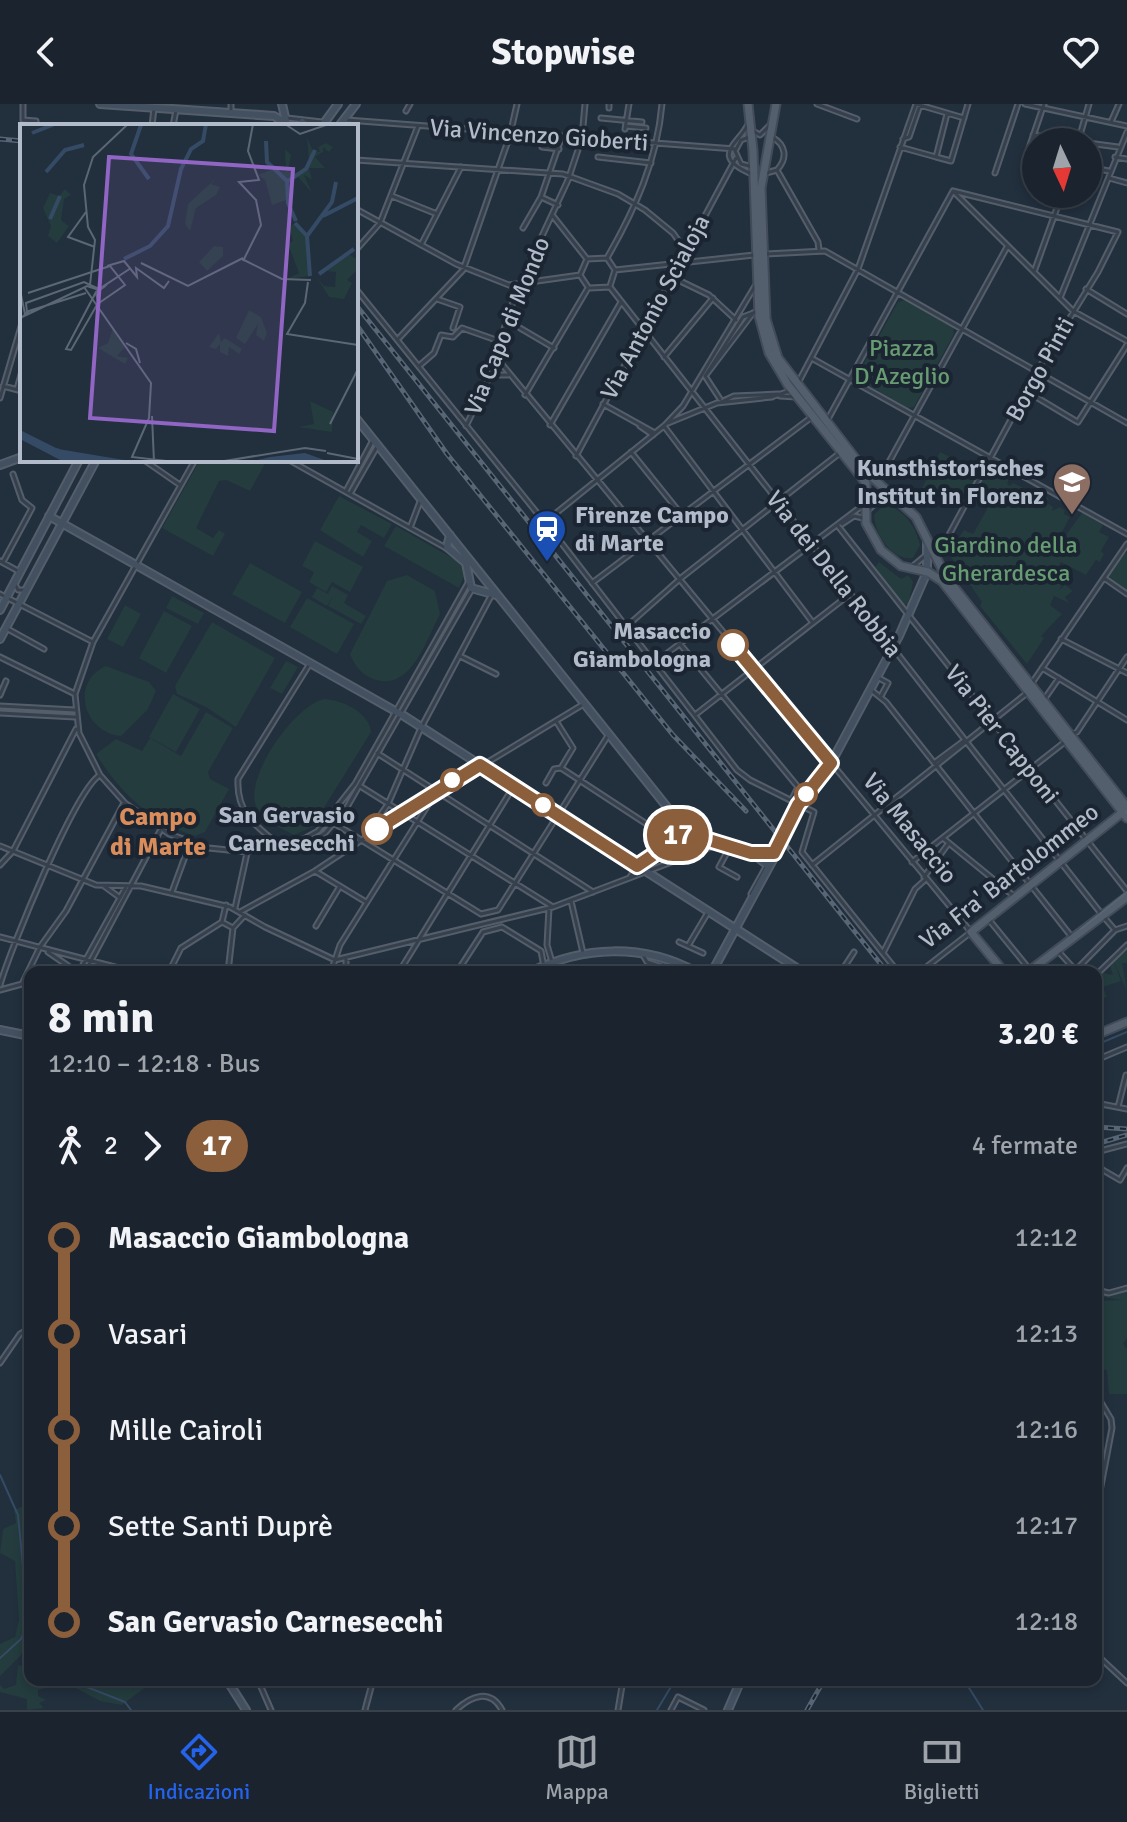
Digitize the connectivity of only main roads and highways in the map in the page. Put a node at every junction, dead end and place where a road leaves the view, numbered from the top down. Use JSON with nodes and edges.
{"nodes":[{"id":1,"x":748,"y":104,"type":"edge"},
{"id":2,"x":776,"y":104,"type":"edge"},
{"id":3,"x":757,"y":172,"type":"junction"},
{"id":4,"x":760,"y":255,"type":"junction"},
{"id":5,"x":797,"y":385,"type":"junction"},
{"id":6,"x":941,"y":577,"type":"junction"},
{"id":7,"x":1029,"y":688,"type":"junction"},
{"id":8,"x":1068,"y":737,"type":"junction"},
{"id":9,"x":1126,"y":811,"type":"edge"},
{"id":10,"x":1127,"y":897,"type":"edge"},
{"id":11,"x":971,"y":932,"type":"joint"},
{"id":12,"x":999,"y":966,"type":"edge"},
{"id":13,"x":1036,"y":966,"type":"edge"},
{"id":14,"x":1127,"y":1022,"type":"edge"},
{"id":15,"x":1102,"y":1034,"type":"edge"}],
"edges":[{"from":1,"to":3,"type":"main road"},
{"from":2,"to":3,"type":"main road"},
{"from":3,"to":4,"type":"main road"},
{"from":4,"to":5,"type":"main road"},
{"from":4,"to":5,"type":"main road"},
{"from":5,"to":6,"type":"main road"},
{"from":5,"to":6,"type":"main road"},
{"from":6,"to":7,"type":"main road"},
{"from":7,"to":8,"type":"main road"},
{"from":7,"to":8,"type":"main road"},
{"from":8,"to":9,"type":"main road"},
{"from":9,"to":11,"type":"main road","name":"Via Fra' Bartolommeo"},
{"from":10,"to":13,"type":"main road"},
{"from":11,"to":12,"type":"main road","name":"Via Masaccio"},
{"from":14,"to":15,"type":"main road"}]}
